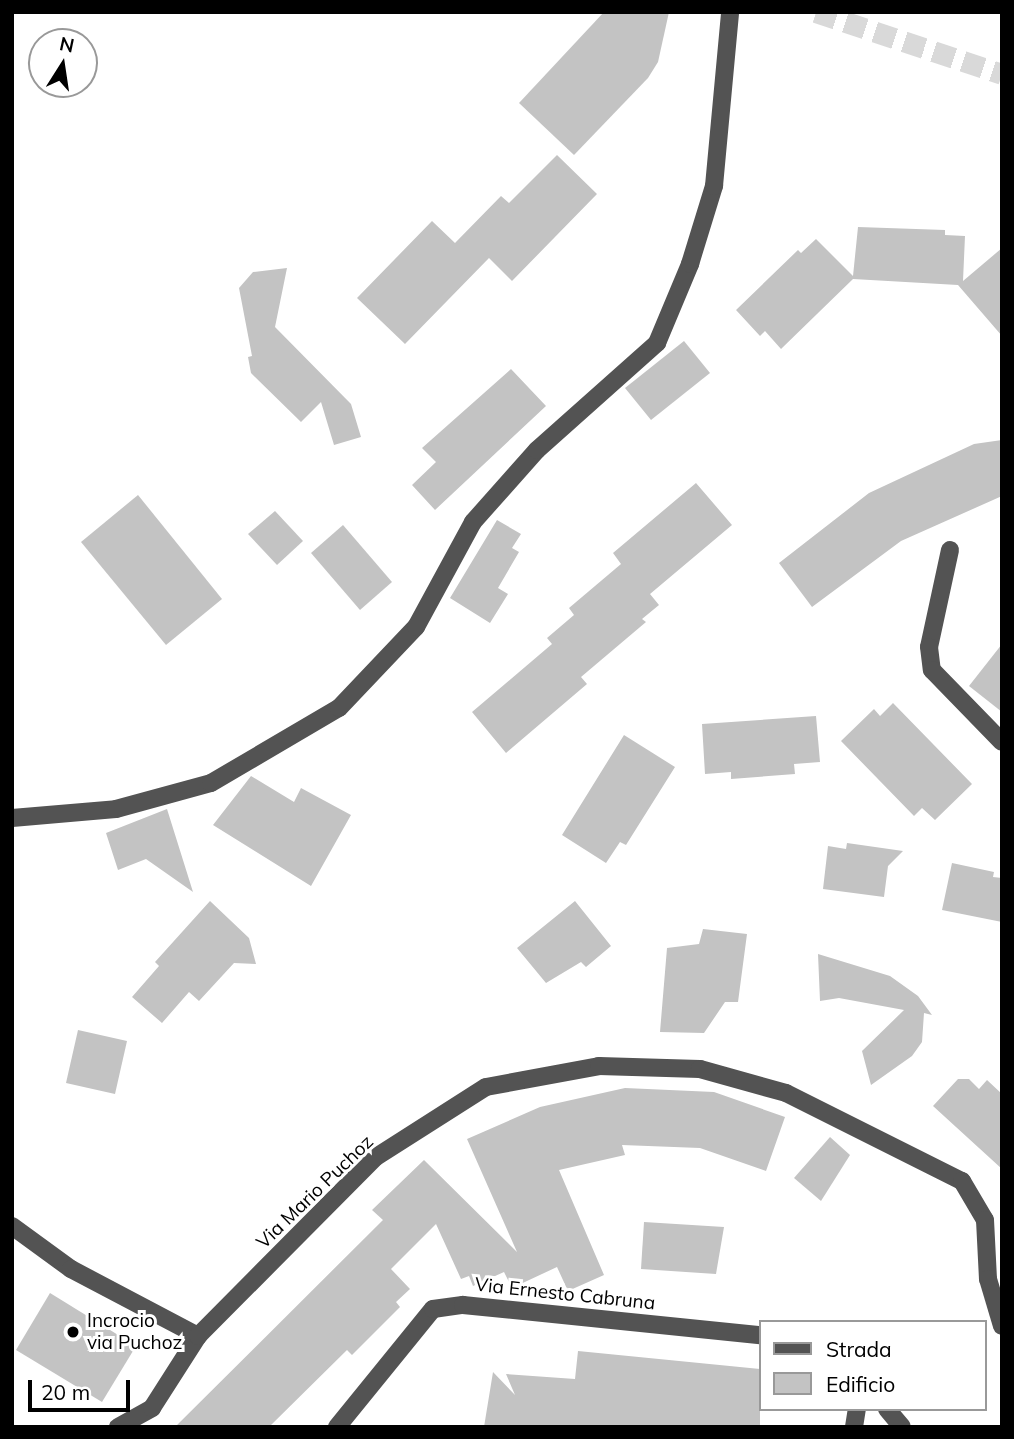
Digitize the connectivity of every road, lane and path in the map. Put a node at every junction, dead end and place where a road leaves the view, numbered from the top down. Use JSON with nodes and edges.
{"nodes":[{"id":1,"x":730,"y":12,"type":"edge"},
{"id":2,"x":950,"y":550,"type":"dead end"},
{"id":3,"x":1002,"y":742,"type":"edge"},
{"id":4,"x":12,"y":818,"type":"edge"},
{"id":5,"x":12,"y":1226,"type":"edge"},
{"id":6,"x":1002,"y":1326,"type":"edge"},
{"id":7,"x":758,"y":1335,"type":"edge"},
{"id":8,"x":198,"y":1336,"type":"junction"},
{"id":9,"x":889,"y":1411,"type":"edge"},
{"id":10,"x":118,"y":1427,"type":"edge"},
{"id":11,"x":337,"y":1427,"type":"edge"},
{"id":12,"x":902,"y":1427,"type":"edge"}],
"edges":[{"from":1,"to":4,"type":"street"},
{"from":2,"to":3,"type":"street"},
{"from":5,"to":8,"type":"street"},
{"from":6,"to":8,"type":"street","name":"Via Mario Puchoz"},
{"from":7,"to":11,"type":"street","name":"Via Ernesto Cabruna"},
{"from":8,"to":10,"type":"street","name":"Via Mario Puchoz"},
{"from":9,"to":12,"type":"street"}]}
